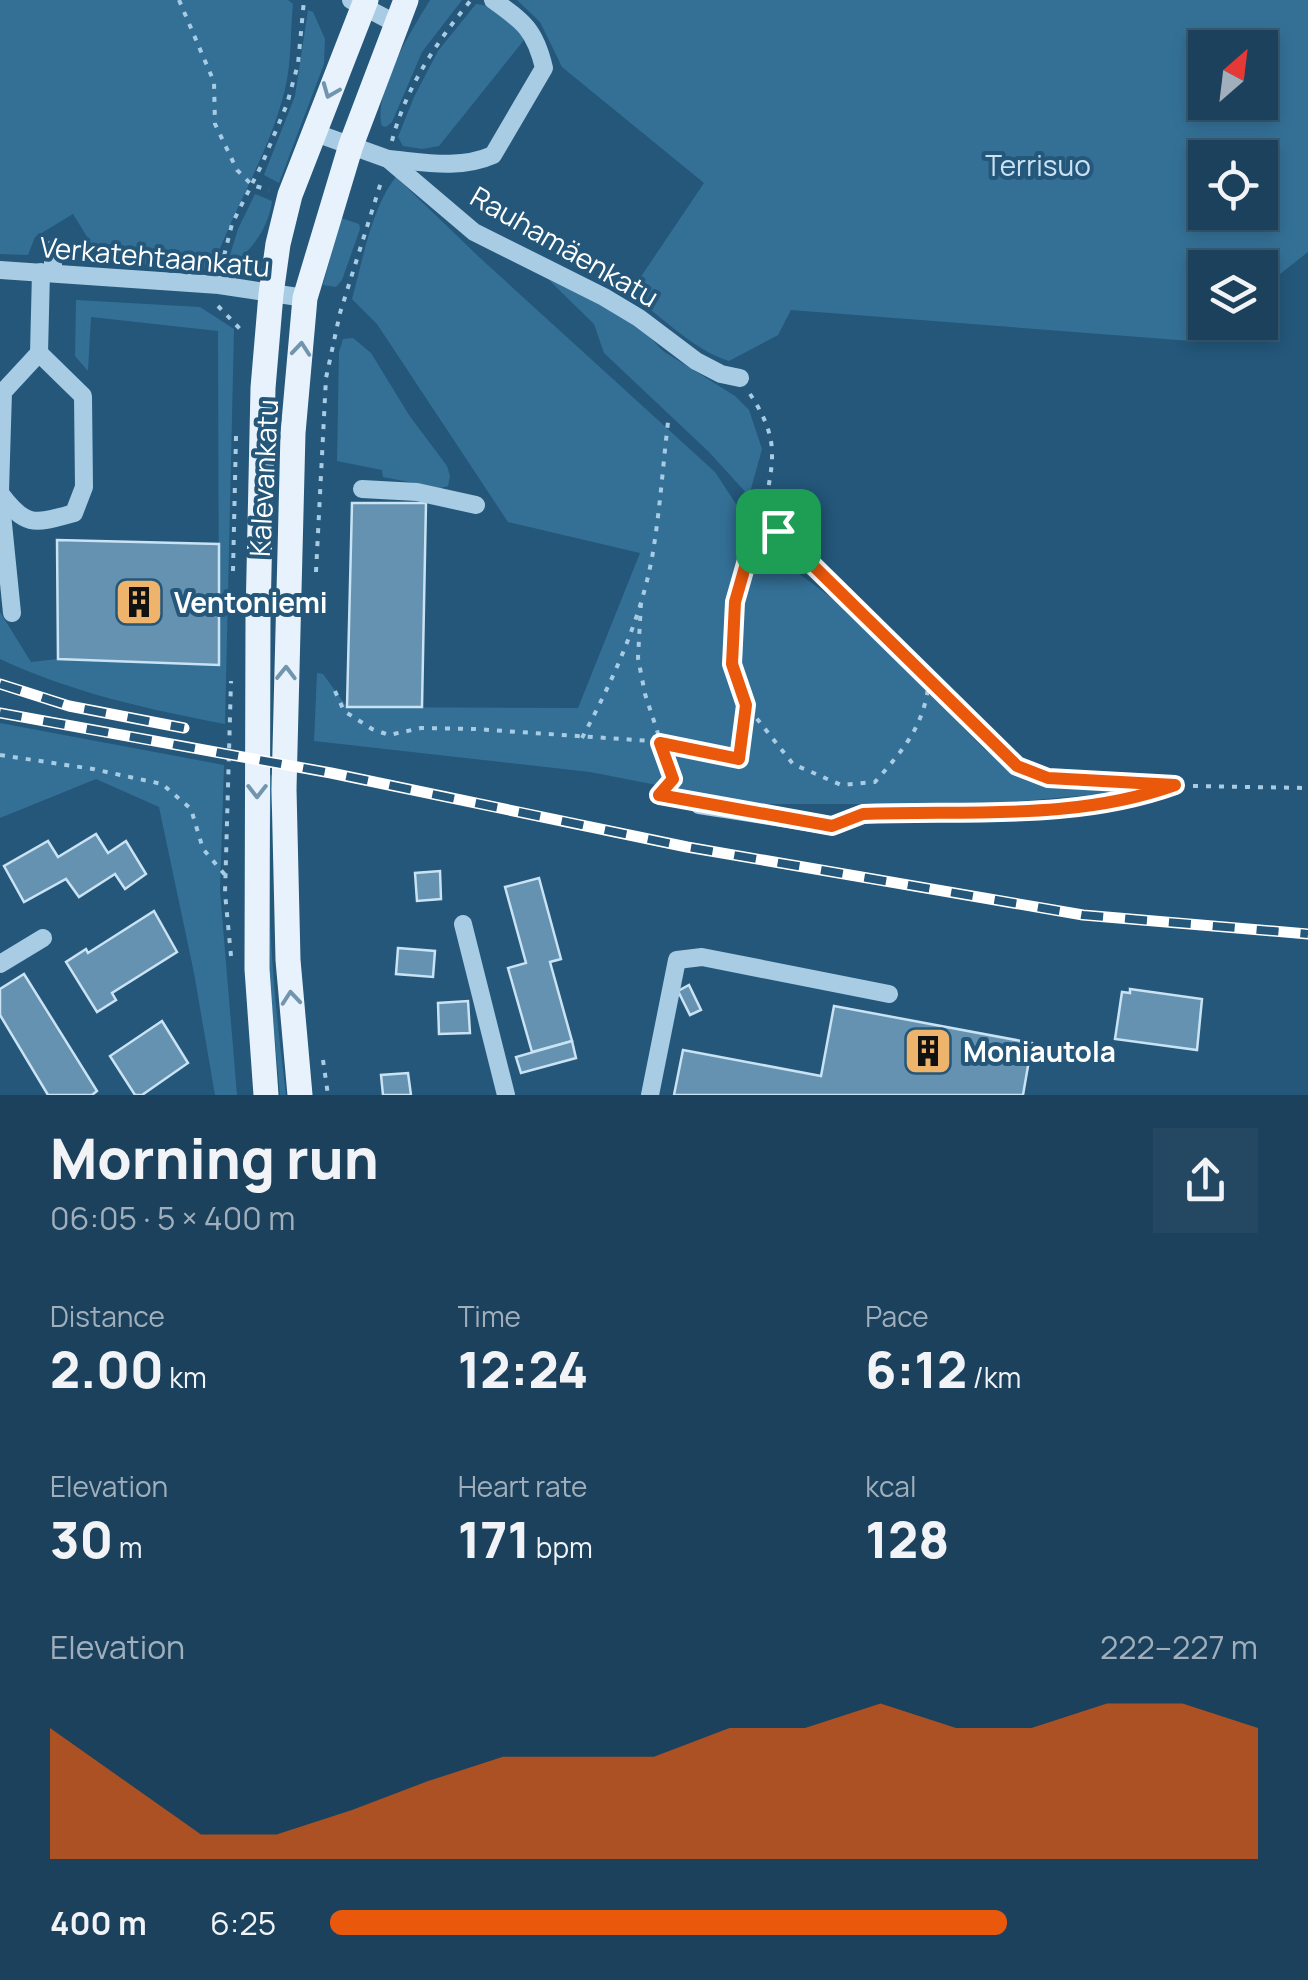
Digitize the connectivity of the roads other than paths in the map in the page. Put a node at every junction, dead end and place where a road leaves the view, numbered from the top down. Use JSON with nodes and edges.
{"nodes":[{"id":1,"x":493,"y":0,"type":"edge"},
{"id":2,"x":360,"y":2,"type":"edge"},
{"id":3,"x":400,"y":12,"type":"edge"},
{"id":4,"x":314,"y":132,"type":"junction"},
{"id":5,"x":351,"y":145,"type":"junction"},
{"id":6,"x":388,"y":159,"type":"junction"},
{"id":7,"x":53,"y":249,"type":"dead end"},
{"id":8,"x":0,"y":270,"type":"edge"},
{"id":9,"x":47,"y":273,"type":"junction"},
{"id":10,"x":271,"y":294,"type":"junction"},
{"id":11,"x":305,"y":298,"type":"junction"},
{"id":12,"x":39,"y":353,"type":"junction"},
{"id":13,"x":740,"y":378,"type":"road end"},
{"id":14,"x":362,"y":489,"type":"dead end"},
{"id":15,"x":0,"y":492,"type":"edge"},
{"id":16,"x":476,"y":505,"type":"dead end"},
{"id":17,"x":12,"y":613,"type":"dead end"},
{"id":18,"x":1175,"y":785,"type":"road end"},
{"id":19,"x":699,"y":805,"type":"road end"},
{"id":20,"x":463,"y":924,"type":"dead end"},
{"id":21,"x":43,"y":938,"type":"dead end"},
{"id":22,"x":0,"y":964,"type":"edge"},
{"id":23,"x":889,"y":994,"type":"dead end"},
{"id":24,"x":266,"y":1095,"type":"edge"},
{"id":25,"x":300,"y":1095,"type":"edge"},
{"id":26,"x":506,"y":1095,"type":"edge"},
{"id":27,"x":650,"y":1095,"type":"edge"}],
"edges":[{"from":1,"to":6,"type":"street"},
{"from":2,"to":3,"type":"street"},
{"from":2,"to":4,"type":"main road","name":"Kalevankatu","one_way":true},
{"from":3,"to":5,"type":"main road","name":"Kalevankatu"},
{"from":4,"to":5,"type":"street","name":"Rauhamäenkatu"},
{"from":4,"to":10,"type":"main road","name":"Kalevankatu"},
{"from":5,"to":6,"type":"street","name":"Rauhamäenkatu"},
{"from":5,"to":11,"type":"main road","name":"Kalevankatu"},
{"from":6,"to":13,"type":"street","name":"Rauhamäenkatu"},
{"from":7,"to":9,"type":"street"},
{"from":8,"to":9,"type":"street","name":"Verkatehtaankatu"},
{"from":9,"to":10,"type":"street","name":"Verkatehtaankatu"},
{"from":9,"to":12,"type":"street"},
{"from":10,"to":11,"type":"street","name":"Verkatehtaankatu"},
{"from":10,"to":24,"type":"main road","name":"Kalevankatu","one_way":true},
{"from":25,"to":11,"type":"main road","name":"Kalevankatu","one_way":true},
{"from":12,"to":15,"type":"street"},
{"from":12,"to":15,"type":"street"},
{"from":14,"to":16,"type":"street"},
{"from":15,"to":17,"type":"street"},
{"from":18,"to":19,"type":"street"},
{"from":20,"to":26,"type":"street"},
{"from":21,"to":22,"type":"street"},
{"from":23,"to":27,"type":"street"}]}
